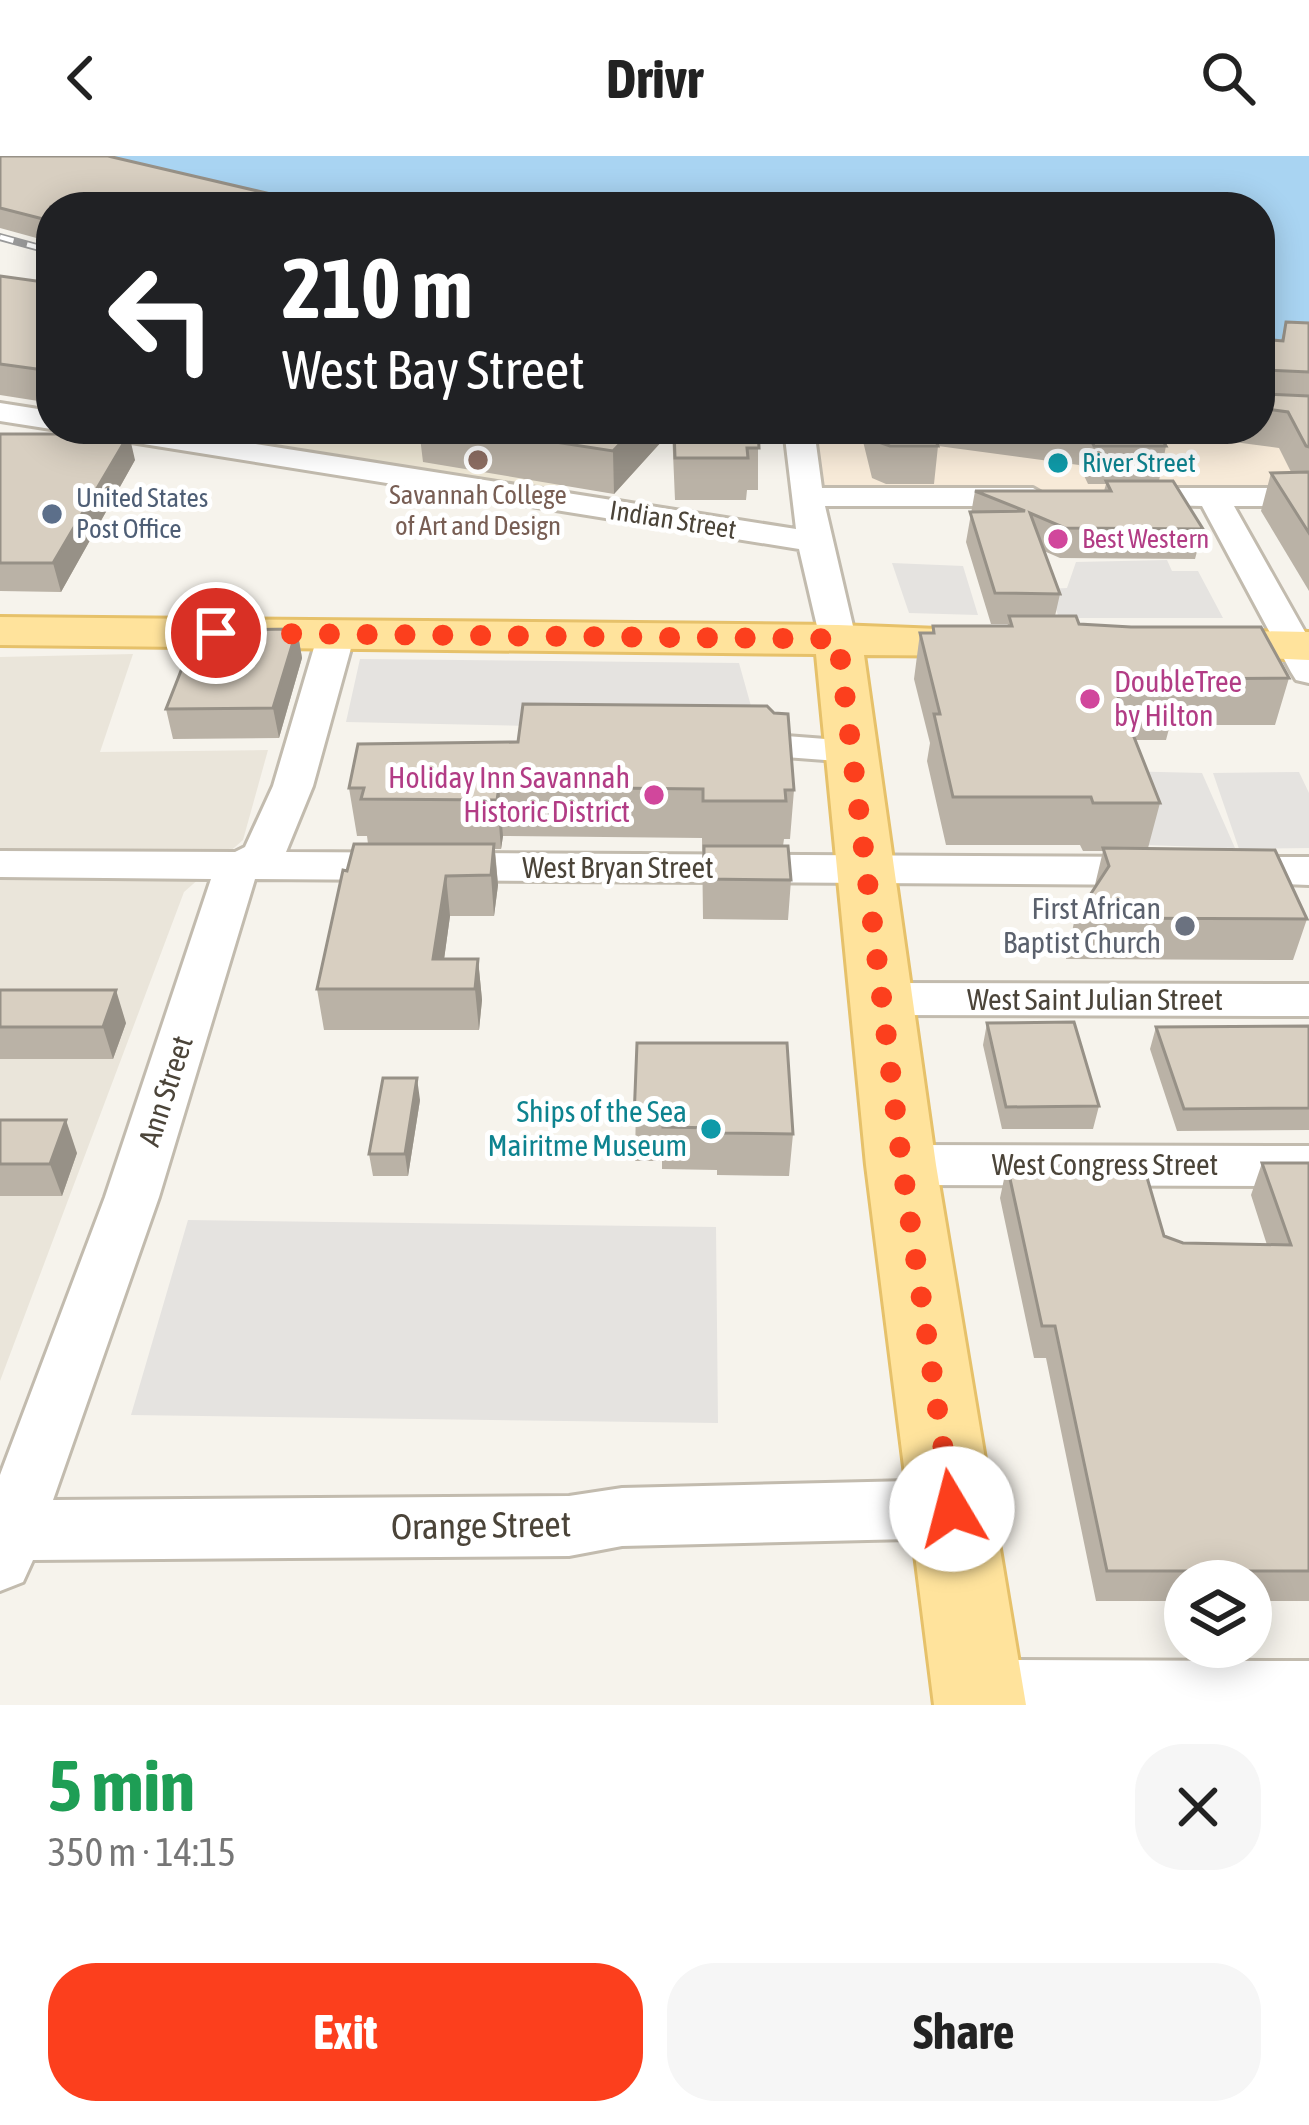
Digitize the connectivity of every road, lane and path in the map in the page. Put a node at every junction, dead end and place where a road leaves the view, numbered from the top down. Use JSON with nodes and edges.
{"nodes":[{"id":1,"x":0,"y":412,"type":"edge"},
{"id":2,"x":36,"y":418,"type":"edge"},
{"id":3,"x":200,"y":444,"type":"edge"},
{"id":4,"x":801,"y":444,"type":"edge"},
{"id":5,"x":1309,"y":496,"type":"edge"},
{"id":6,"x":808,"y":497,"type":"junction"},
{"id":7,"x":1213,"y":497,"type":"junction"},
{"id":8,"x":814,"y":542,"type":"junction"},
{"id":9,"x":0,"y":631,"type":"edge"},
{"id":10,"x":336,"y":634,"type":"junction"},
{"id":11,"x":838,"y":639,"type":"junction"},
{"id":12,"x":1037,"y":642,"type":"edge"},
{"id":13,"x":1145,"y":644,"type":"edge"},
{"id":14,"x":1304,"y":655,"type":"edge"},
{"id":15,"x":786,"y":748,"type":"edge"},
{"id":16,"x":851,"y":750,"type":"junction"},
{"id":17,"x":0,"y":865,"type":"edge"},
{"id":18,"x":237,"y":866,"type":"junction"},
{"id":19,"x":865,"y":869,"type":"junction"},
{"id":20,"x":1307,"y":875,"type":"edge"},
{"id":21,"x":881,"y":999,"type":"junction"},
{"id":22,"x":1309,"y":1000,"type":"edge"},
{"id":23,"x":902,"y":1165,"type":"junction"},
{"id":24,"x":1309,"y":1166,"type":"edge"},
{"id":25,"x":952,"y":1509,"type":"junction"},
{"id":26,"x":5,"y":1545,"type":"edge"},
{"id":27,"x":1309,"y":1696,"type":"edge"},
{"id":28,"x":979,"y":1700,"type":"edge"}],
"edges":[{"from":1,"to":2,"type":"street"},
{"from":3,"to":8,"type":"street","name":"Indian Street"},
{"from":4,"to":6,"type":"street"},
{"from":5,"to":7,"type":"street"},
{"from":6,"to":7,"type":"street"},
{"from":6,"to":8,"type":"street"},
{"from":7,"to":14,"type":"street"},
{"from":8,"to":11,"type":"street"},
{"from":9,"to":10,"type":"main road"},
{"from":10,"to":11,"type":"main road"},
{"from":10,"to":18,"type":"street","name":"Ann Street"},
{"from":11,"to":12,"type":"main road"},
{"from":11,"to":16,"type":"main road"},
{"from":13,"to":14,"type":"main road"},
{"from":15,"to":16,"type":"street"},
{"from":16,"to":19,"type":"main road"},
{"from":17,"to":18,"type":"street","name":"West Bryan Street"},
{"from":18,"to":19,"type":"street","name":"West Bryan Street"},
{"from":18,"to":26,"type":"street","name":"Ann Street"},
{"from":19,"to":20,"type":"street","name":"West Bryan Street"},
{"from":19,"to":21,"type":"main road"},
{"from":21,"to":22,"type":"street","name":"West Saint Julian Street"},
{"from":21,"to":23,"type":"main road"},
{"from":23,"to":24,"type":"street","name":"West Congress Street"},
{"from":23,"to":25,"type":"main road"},
{"from":25,"to":26,"type":"street","name":"Orange Street"},
{"from":25,"to":28,"type":"main road"},
{"from":27,"to":28,"type":"street"}]}
